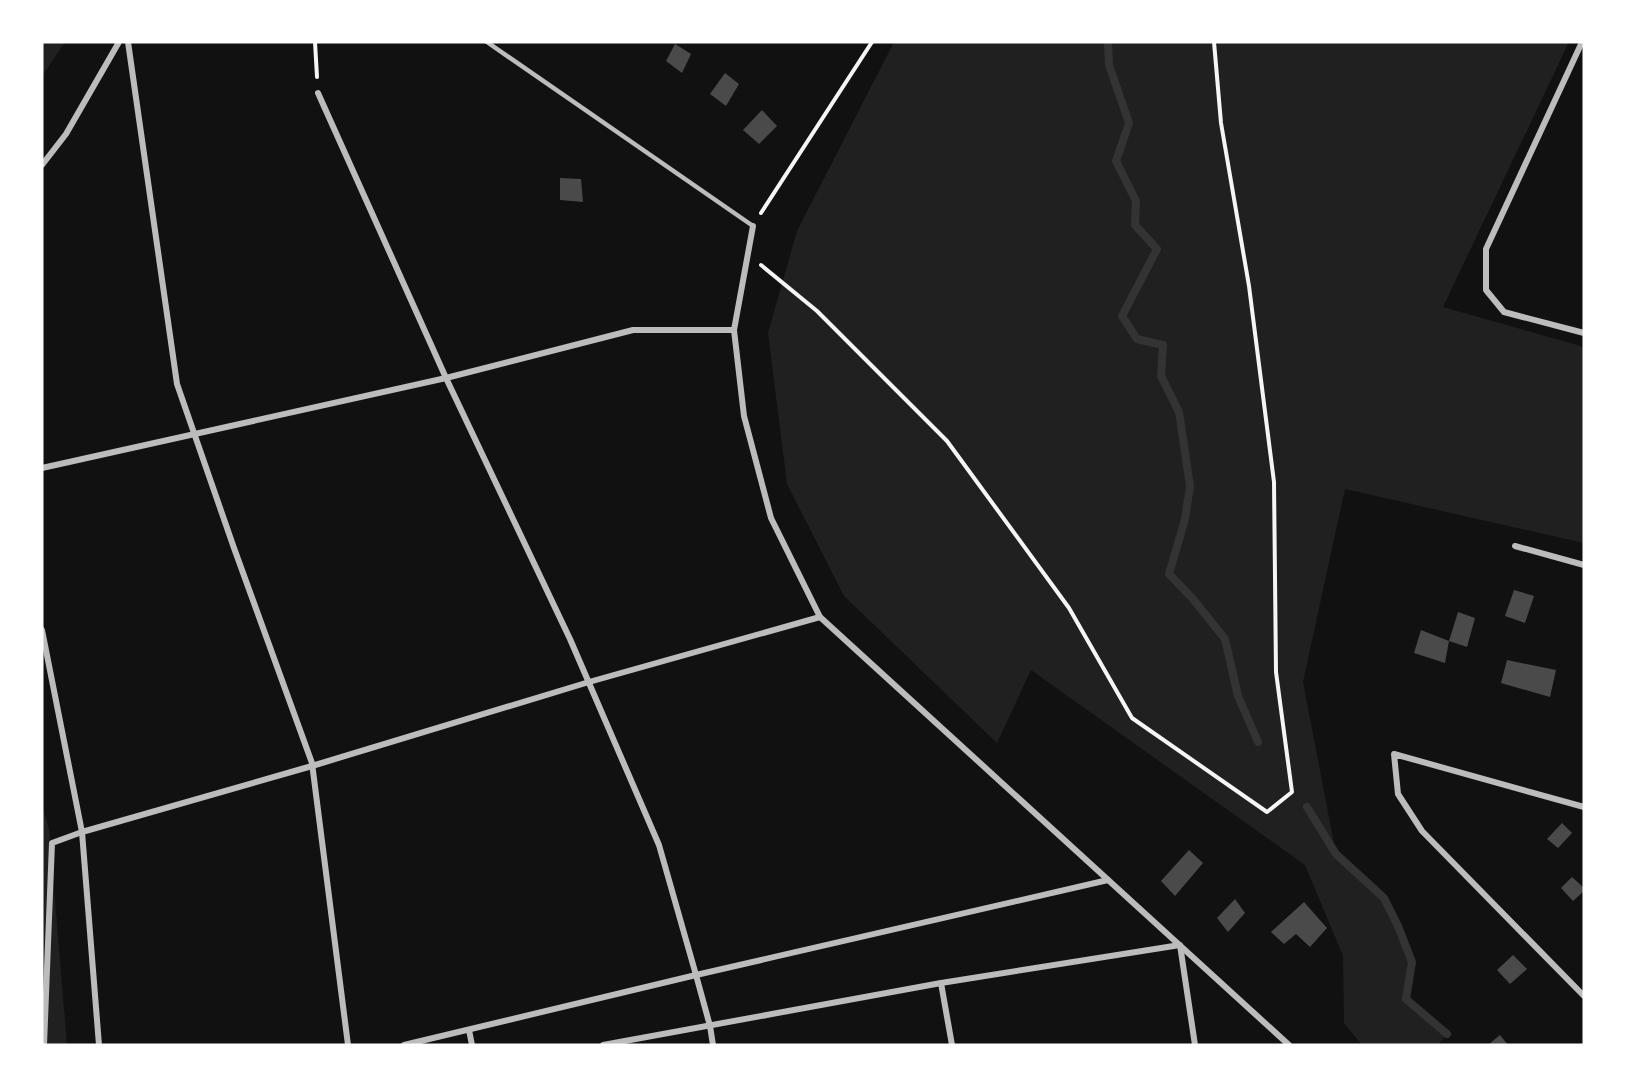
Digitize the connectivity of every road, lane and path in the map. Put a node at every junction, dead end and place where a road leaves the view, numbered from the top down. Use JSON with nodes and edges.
{"nodes":[{"id":1,"x":119,"y":42,"type":"edge"},
{"id":2,"x":128,"y":42,"type":"edge"},
{"id":3,"x":315,"y":42,"type":"edge"},
{"id":4,"x":488,"y":42,"type":"edge"},
{"id":5,"x":872,"y":42,"type":"edge"},
{"id":6,"x":1214,"y":42,"type":"edge"},
{"id":7,"x":1582,"y":42,"type":"edge"},
{"id":8,"x":318,"y":93,"type":"joint"},
{"id":9,"x":42,"y":165,"type":"edge"},
{"id":10,"x":753,"y":225,"type":"junction"},
{"id":11,"x":748,"y":254,"type":"junction"},
{"id":12,"x":734,"y":330,"type":"junction"},
{"id":13,"x":1584,"y":333,"type":"edge"},
{"id":14,"x":446,"y":378,"type":"junction"},
{"id":15,"x":195,"y":434,"type":"junction"},
{"id":16,"x":42,"y":468,"type":"edge"},
{"id":17,"x":1515,"y":546,"type":"dead end"},
{"id":18,"x":1584,"y":565,"type":"edge"},
{"id":19,"x":820,"y":617,"type":"junction"},
{"id":20,"x":42,"y":630,"type":"edge"},
{"id":21,"x":589,"y":681,"type":"junction"},
{"id":22,"x":312,"y":766,"type":"junction"},
{"id":23,"x":1584,"y":807,"type":"edge"},
{"id":24,"x":82,"y":832,"type":"junction"},
{"id":25,"x":1108,"y":880,"type":"junction"},
{"id":26,"x":1179,"y":945,"type":"junction"},
{"id":27,"x":696,"y":975,"type":"junction"},
{"id":28,"x":941,"y":983,"type":"junction"},
{"id":29,"x":1584,"y":996,"type":"edge"},
{"id":30,"x":710,"y":1026,"type":"junction"},
{"id":31,"x":469,"y":1030,"type":"junction"},
{"id":32,"x":44,"y":1045,"type":"edge"},
{"id":33,"x":99,"y":1045,"type":"edge"},
{"id":34,"x":348,"y":1045,"type":"edge"},
{"id":35,"x":404,"y":1045,"type":"edge"},
{"id":36,"x":472,"y":1045,"type":"edge"},
{"id":37,"x":603,"y":1045,"type":"edge"},
{"id":38,"x":713,"y":1045,"type":"edge"},
{"id":39,"x":952,"y":1045,"type":"edge"},
{"id":40,"x":1195,"y":1045,"type":"edge"},
{"id":41,"x":1289,"y":1045,"type":"edge"}],
"edges":[{"from":1,"to":9,"type":"street"},
{"from":2,"to":15,"type":"street"},
{"from":3,"to":8,"type":"path"},
{"from":4,"to":10,"type":"lane"},
{"from":5,"to":10,"type":"path"},
{"from":6,"to":11,"type":"path"},
{"from":7,"to":13,"type":"street"},
{"from":8,"to":14,"type":"street"},
{"from":10,"to":11,"type":"street"},
{"from":11,"to":12,"type":"street"},
{"from":12,"to":14,"type":"street"},
{"from":12,"to":19,"type":"street"},
{"from":14,"to":15,"type":"street"},
{"from":14,"to":21,"type":"street"},
{"from":15,"to":16,"type":"street"},
{"from":15,"to":22,"type":"street"},
{"from":17,"to":18,"type":"street"},
{"from":19,"to":21,"type":"street"},
{"from":19,"to":25,"type":"street"},
{"from":20,"to":24,"type":"street"},
{"from":21,"to":22,"type":"street"},
{"from":21,"to":27,"type":"street"},
{"from":22,"to":24,"type":"street"},
{"from":22,"to":34,"type":"street"},
{"from":23,"to":29,"type":"street"},
{"from":24,"to":32,"type":"street"},
{"from":24,"to":33,"type":"street"},
{"from":25,"to":26,"type":"street"},
{"from":25,"to":27,"type":"street"},
{"from":26,"to":28,"type":"street"},
{"from":26,"to":40,"type":"street"},
{"from":26,"to":41,"type":"street"},
{"from":27,"to":30,"type":"street"},
{"from":27,"to":31,"type":"street"},
{"from":28,"to":30,"type":"street"},
{"from":28,"to":39,"type":"street"},
{"from":30,"to":37,"type":"street"},
{"from":30,"to":38,"type":"street"},
{"from":31,"to":35,"type":"street"},
{"from":31,"to":36,"type":"street"}]}
